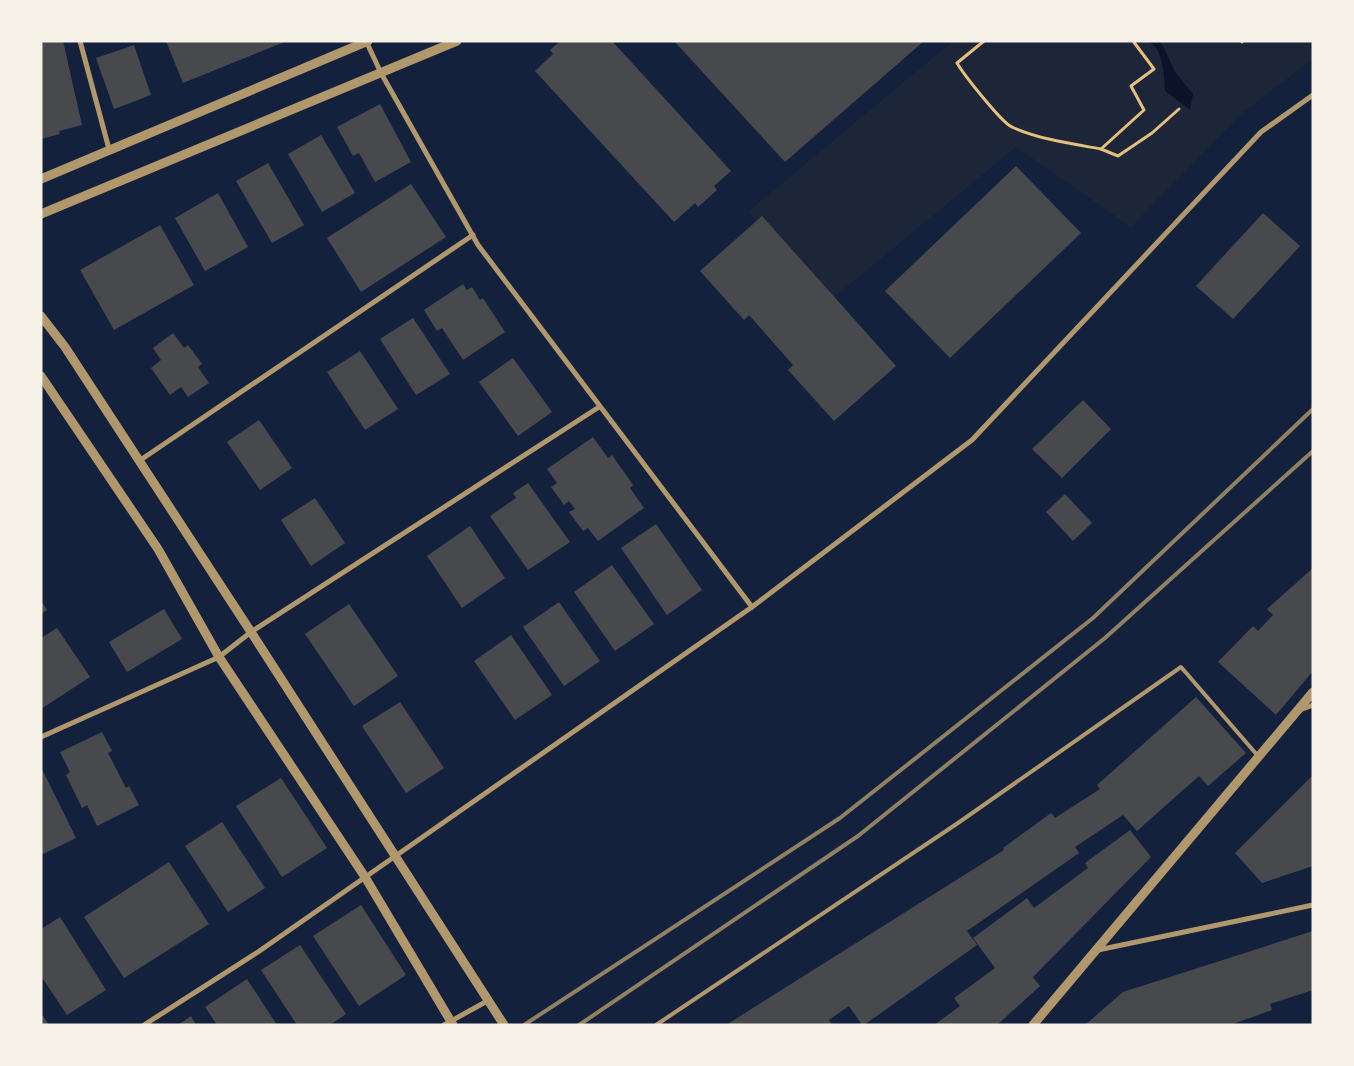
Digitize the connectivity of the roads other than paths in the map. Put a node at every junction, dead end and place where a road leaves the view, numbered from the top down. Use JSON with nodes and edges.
{"nodes":[{"id":1,"x":80,"y":41,"type":"edge"},
{"id":2,"x":367,"y":41,"type":"edge"},
{"id":3,"x":457,"y":41,"type":"edge"},
{"id":4,"x":381,"y":73,"type":"junction"},
{"id":5,"x":1313,"y":95,"type":"edge"},
{"id":6,"x":109,"y":149,"type":"junction"},
{"id":7,"x":41,"y":178,"type":"edge"},
{"id":8,"x":41,"y":214,"type":"edge"},
{"id":9,"x":473,"y":235,"type":"junction"},
{"id":10,"x":41,"y":316,"type":"edge"},
{"id":11,"x":41,"y":376,"type":"edge"},
{"id":12,"x":600,"y":407,"type":"junction"},
{"id":13,"x":139,"y":461,"type":"junction"},
{"id":14,"x":752,"y":606,"type":"junction"},
{"id":15,"x":251,"y":632,"type":"junction"},
{"id":16,"x":218,"y":657,"type":"junction"},
{"id":17,"x":1313,"y":692,"type":"edge"},
{"id":18,"x":1313,"y":705,"type":"edge"},
{"id":19,"x":1297,"y":711,"type":"junction"},
{"id":20,"x":41,"y":737,"type":"edge"},
{"id":21,"x":1259,"y":757,"type":"junction"},
{"id":22,"x":395,"y":856,"type":"junction"},
{"id":23,"x":365,"y":877,"type":"junction"},
{"id":24,"x":1313,"y":905,"type":"edge"},
{"id":25,"x":1097,"y":950,"type":"junction"},
{"id":26,"x":489,"y":1000,"type":"junction"},
{"id":27,"x":450,"y":1023,"type":"edge"},
{"id":28,"x":144,"y":1025,"type":"edge"},
{"id":29,"x":504,"y":1025,"type":"edge"},
{"id":30,"x":656,"y":1025,"type":"edge"},
{"id":31,"x":1033,"y":1025,"type":"edge"}],
"edges":[{"from":1,"to":6,"type":"street"},
{"from":2,"to":4,"type":"street"},
{"from":2,"to":6,"type":"street"},
{"from":3,"to":4,"type":"street"},
{"from":4,"to":8,"type":"street"},
{"from":4,"to":9,"type":"street"},
{"from":5,"to":14,"type":"street"},
{"from":6,"to":7,"type":"street"},
{"from":9,"to":12,"type":"street"},
{"from":9,"to":13,"type":"street"},
{"from":10,"to":13,"type":"street"},
{"from":11,"to":16,"type":"street"},
{"from":12,"to":14,"type":"street"},
{"from":12,"to":15,"type":"street"},
{"from":13,"to":15,"type":"street"},
{"from":14,"to":22,"type":"street"},
{"from":15,"to":16,"type":"street"},
{"from":15,"to":22,"type":"street"},
{"from":16,"to":20,"type":"street"},
{"from":16,"to":23,"type":"street"},
{"from":17,"to":19,"type":"street"},
{"from":18,"to":19,"type":"street"},
{"from":19,"to":21,"type":"street"},
{"from":21,"to":25,"type":"street"},
{"from":21,"to":30,"type":"lane"},
{"from":22,"to":23,"type":"street"},
{"from":22,"to":26,"type":"street"},
{"from":23,"to":27,"type":"street"},
{"from":23,"to":28,"type":"street"},
{"from":24,"to":25,"type":"street"},
{"from":25,"to":31,"type":"street"},
{"from":26,"to":27,"type":"street"},
{"from":26,"to":29,"type":"street"}]}
